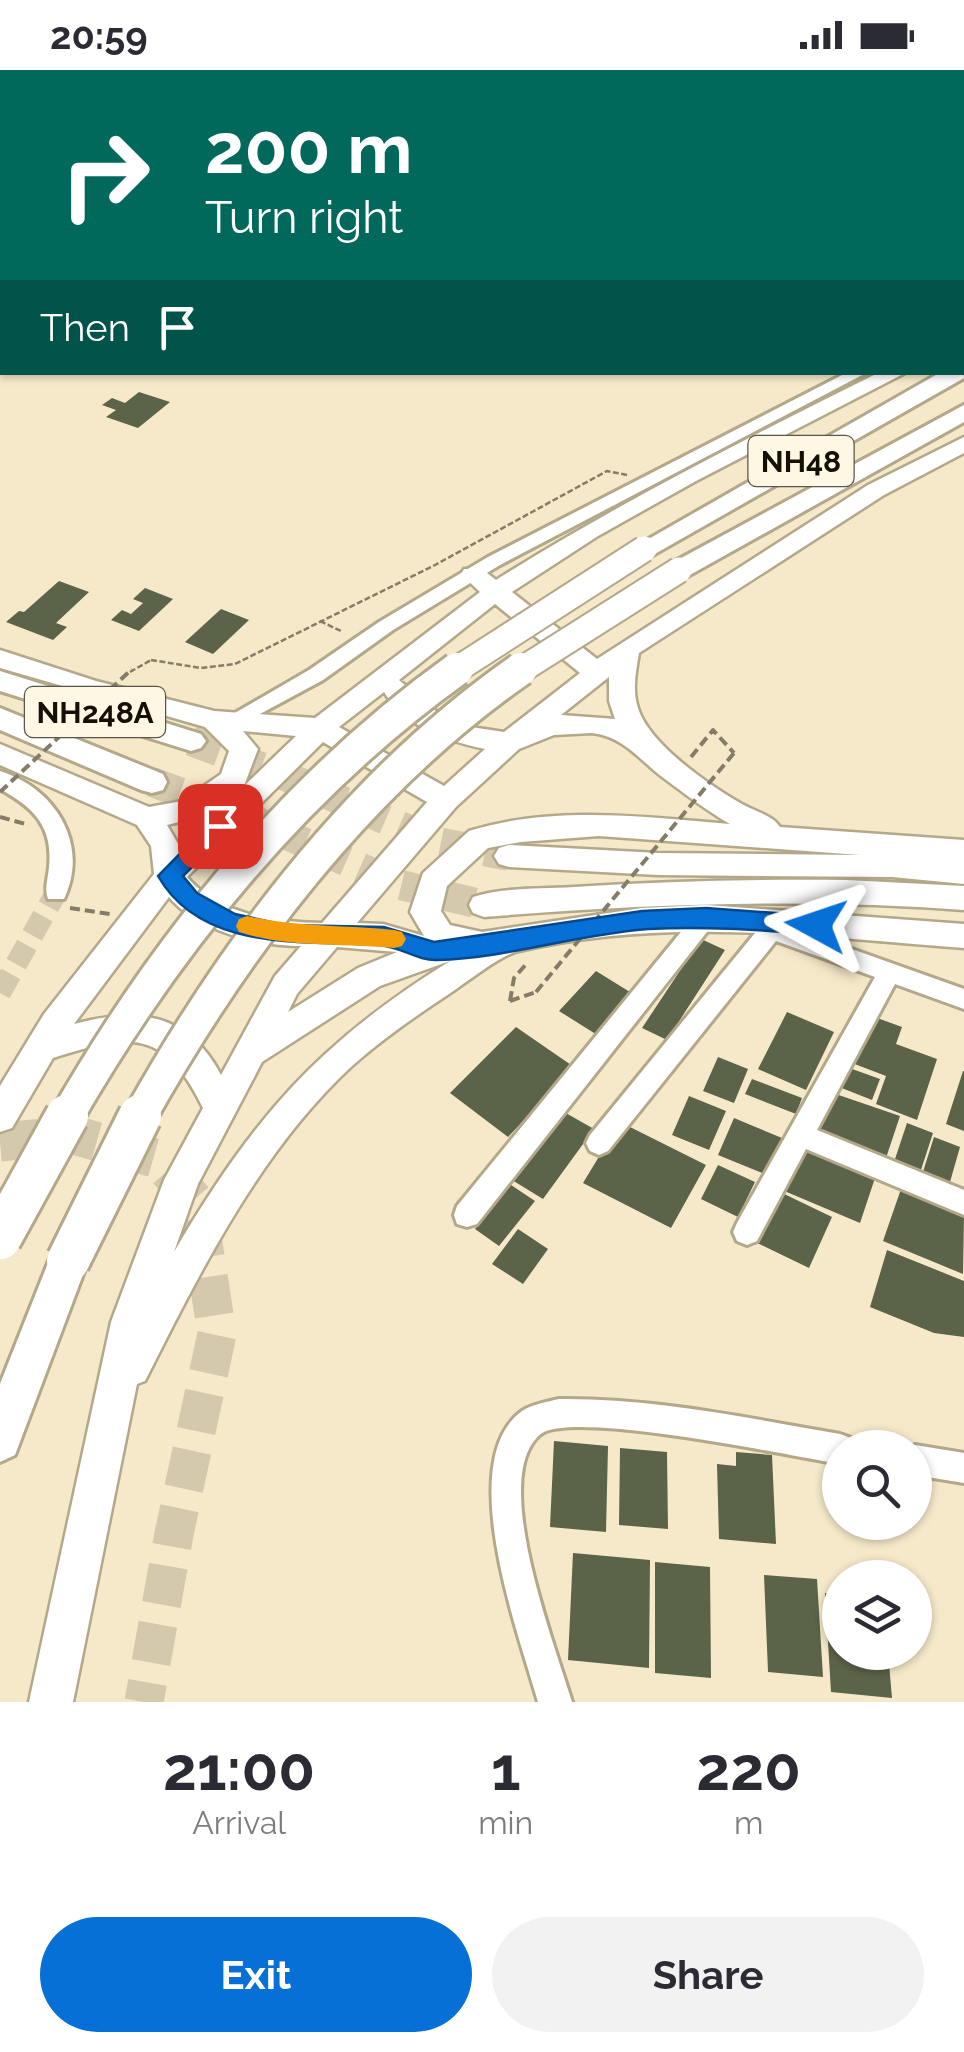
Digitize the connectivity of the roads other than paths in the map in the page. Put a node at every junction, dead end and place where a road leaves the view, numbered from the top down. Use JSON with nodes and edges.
{"nodes":[{"id":1,"x":854,"y":375,"type":"edge"},
{"id":2,"x":891,"y":375,"type":"edge"},
{"id":3,"x":953,"y":375,"type":"edge"},
{"id":4,"x":964,"y":412,"type":"edge"},
{"id":5,"x":964,"y":444,"type":"edge"},
{"id":6,"x":472,"y":574,"type":"junction"},
{"id":7,"x":495,"y":592,"type":"junction"},
{"id":8,"x":627,"y":650,"type":"junction"},
{"id":9,"x":0,"y":660,"type":"edge"},
{"id":10,"x":597,"y":673,"type":"junction"},
{"id":11,"x":390,"y":676,"type":"junction"},
{"id":12,"x":0,"y":682,"type":"edge"},
{"id":13,"x":0,"y":718,"type":"edge"},
{"id":14,"x":222,"y":721,"type":"junction"},
{"id":15,"x":320,"y":728,"type":"junction"},
{"id":16,"x":191,"y":741,"type":"tunnel mouth"},
{"id":17,"x":510,"y":742,"type":"junction"},
{"id":18,"x":0,"y":754,"type":"edge"},
{"id":19,"x":677,"y":774,"type":"junction"},
{"id":20,"x":0,"y":780,"type":"edge"},
{"id":21,"x":152,"y":782,"type":"tunnel mouth"},
{"id":22,"x":446,"y":800,"type":"junction"},
{"id":23,"x":146,"y":818,"type":"junction"},
{"id":24,"x":798,"y":837,"type":"junction"},
{"id":25,"x":964,"y":851,"type":"edge"},
{"id":26,"x":509,"y":856,"type":"tunnel mouth"},
{"id":27,"x":964,"y":874,"type":"edge"},
{"id":28,"x":169,"y":876,"type":"junction"},
{"id":29,"x":56,"y":893,"type":"tunnel mouth"},
{"id":30,"x":964,"y":898,"type":"edge"},
{"id":31,"x":484,"y":905,"type":"tunnel mouth"},
{"id":32,"x":706,"y":917,"type":"junction"},
{"id":33,"x":741,"y":919,"type":"junction"},
{"id":34,"x":771,"y":930,"type":"junction"},
{"id":35,"x":327,"y":932,"type":"junction"},
{"id":36,"x":964,"y":936,"type":"edge"},
{"id":37,"x":501,"y":941,"type":"junction"},
{"id":38,"x":434,"y":951,"type":"junction"},
{"id":39,"x":890,"y":972,"type":"junction"},
{"id":40,"x":964,"y":999,"type":"edge"},
{"id":41,"x":42,"y":1047,"type":"junction"},
{"id":42,"x":249,"y":1054,"type":"junction"},
{"id":43,"x":220,"y":1108,"type":"junction"},
{"id":44,"x":0,"y":1117,"type":"edge"},
{"id":45,"x":798,"y":1134,"type":"junction"},
{"id":46,"x":599,"y":1143,"type":"dead end"},
{"id":47,"x":964,"y":1203,"type":"edge"},
{"id":48,"x":468,"y":1215,"type":"dead end"},
{"id":49,"x":747,"y":1232,"type":"dead end"},
{"id":50,"x":0,"y":1238,"type":"edge"},
{"id":51,"x":111,"y":1405,"type":"junction"},
{"id":52,"x":0,"y":1440,"type":"edge"},
{"id":53,"x":822,"y":1446,"type":"edge"},
{"id":54,"x":932,"y":1463,"type":"edge"},
{"id":55,"x":964,"y":1468,"type":"edge"},
{"id":56,"x":52,"y":1702,"type":"edge"},
{"id":57,"x":555,"y":1702,"type":"edge"}],
"edges":[{"from":1,"to":6,"type":"street"},
{"from":2,"to":7,"type":"main road"},
{"from":3,"to":50,"type":"highway","number":"NH48","bridge":true},
{"from":4,"to":52,"type":"highway","number":"NH48","bridge":true},
{"from":5,"to":8,"type":"main road"},
{"from":6,"to":7,"type":"main road"},
{"from":6,"to":14,"type":"street"},
{"from":7,"to":10,"type":"main road"},
{"from":7,"to":11,"type":"main road"},
{"from":8,"to":10,"type":"main road"},
{"from":8,"to":19,"type":"main road"},
{"from":9,"to":14,"type":"main road"},
{"from":10,"to":17,"type":"main road"},
{"from":11,"to":15,"type":"main road"},
{"from":11,"to":17,"type":"main road"},
{"from":12,"to":16,"type":"highway","number":"NH248A"},
{"from":13,"to":21,"type":"highway","number":"NH248A"},
{"from":14,"to":15,"type":"main road"},
{"from":14,"to":23,"type":"main road"},
{"from":15,"to":22,"type":"main road"},
{"from":15,"to":28,"type":"main road"},
{"from":17,"to":19,"type":"main road"},
{"from":17,"to":22,"type":"main road"},
{"from":18,"to":23,"type":"main road"},
{"from":19,"to":24,"type":"main road"},
{"from":20,"to":29,"type":"street"},
{"from":22,"to":35,"type":"main road"},
{"from":23,"to":28,"type":"main road"},
{"from":24,"to":25,"type":"main road"},
{"from":24,"to":37,"type":"main road"},
{"from":26,"to":27,"type":"main road"},
{"from":28,"to":35,"type":"main road"},
{"from":28,"to":41,"type":"main road"},
{"from":30,"to":31,"type":"main road"},
{"from":32,"to":33,"type":"main road"},
{"from":32,"to":37,"type":"main road"},
{"from":32,"to":48,"type":"street"},
{"from":33,"to":34,"type":"street"},
{"from":33,"to":36,"type":"main road"},
{"from":34,"to":39,"type":"street"},
{"from":34,"to":46,"type":"street"},
{"from":35,"to":38,"type":"main road"},
{"from":35,"to":42,"type":"main road"},
{"from":37,"to":38,"type":"main road"},
{"from":37,"to":51,"type":"main road"},
{"from":38,"to":42,"type":"main road"},
{"from":39,"to":40,"type":"street"},
{"from":39,"to":45,"type":"street"},
{"from":41,"to":43,"type":"main road"},
{"from":41,"to":44,"type":"main road"},
{"from":42,"to":43,"type":"main road"},
{"from":43,"to":51,"type":"main road"},
{"from":45,"to":47,"type":"street"},
{"from":45,"to":49,"type":"street"},
{"from":51,"to":56,"type":"main road"},
{"from":53,"to":57,"type":"street"},
{"from":54,"to":55,"type":"street"}]}
